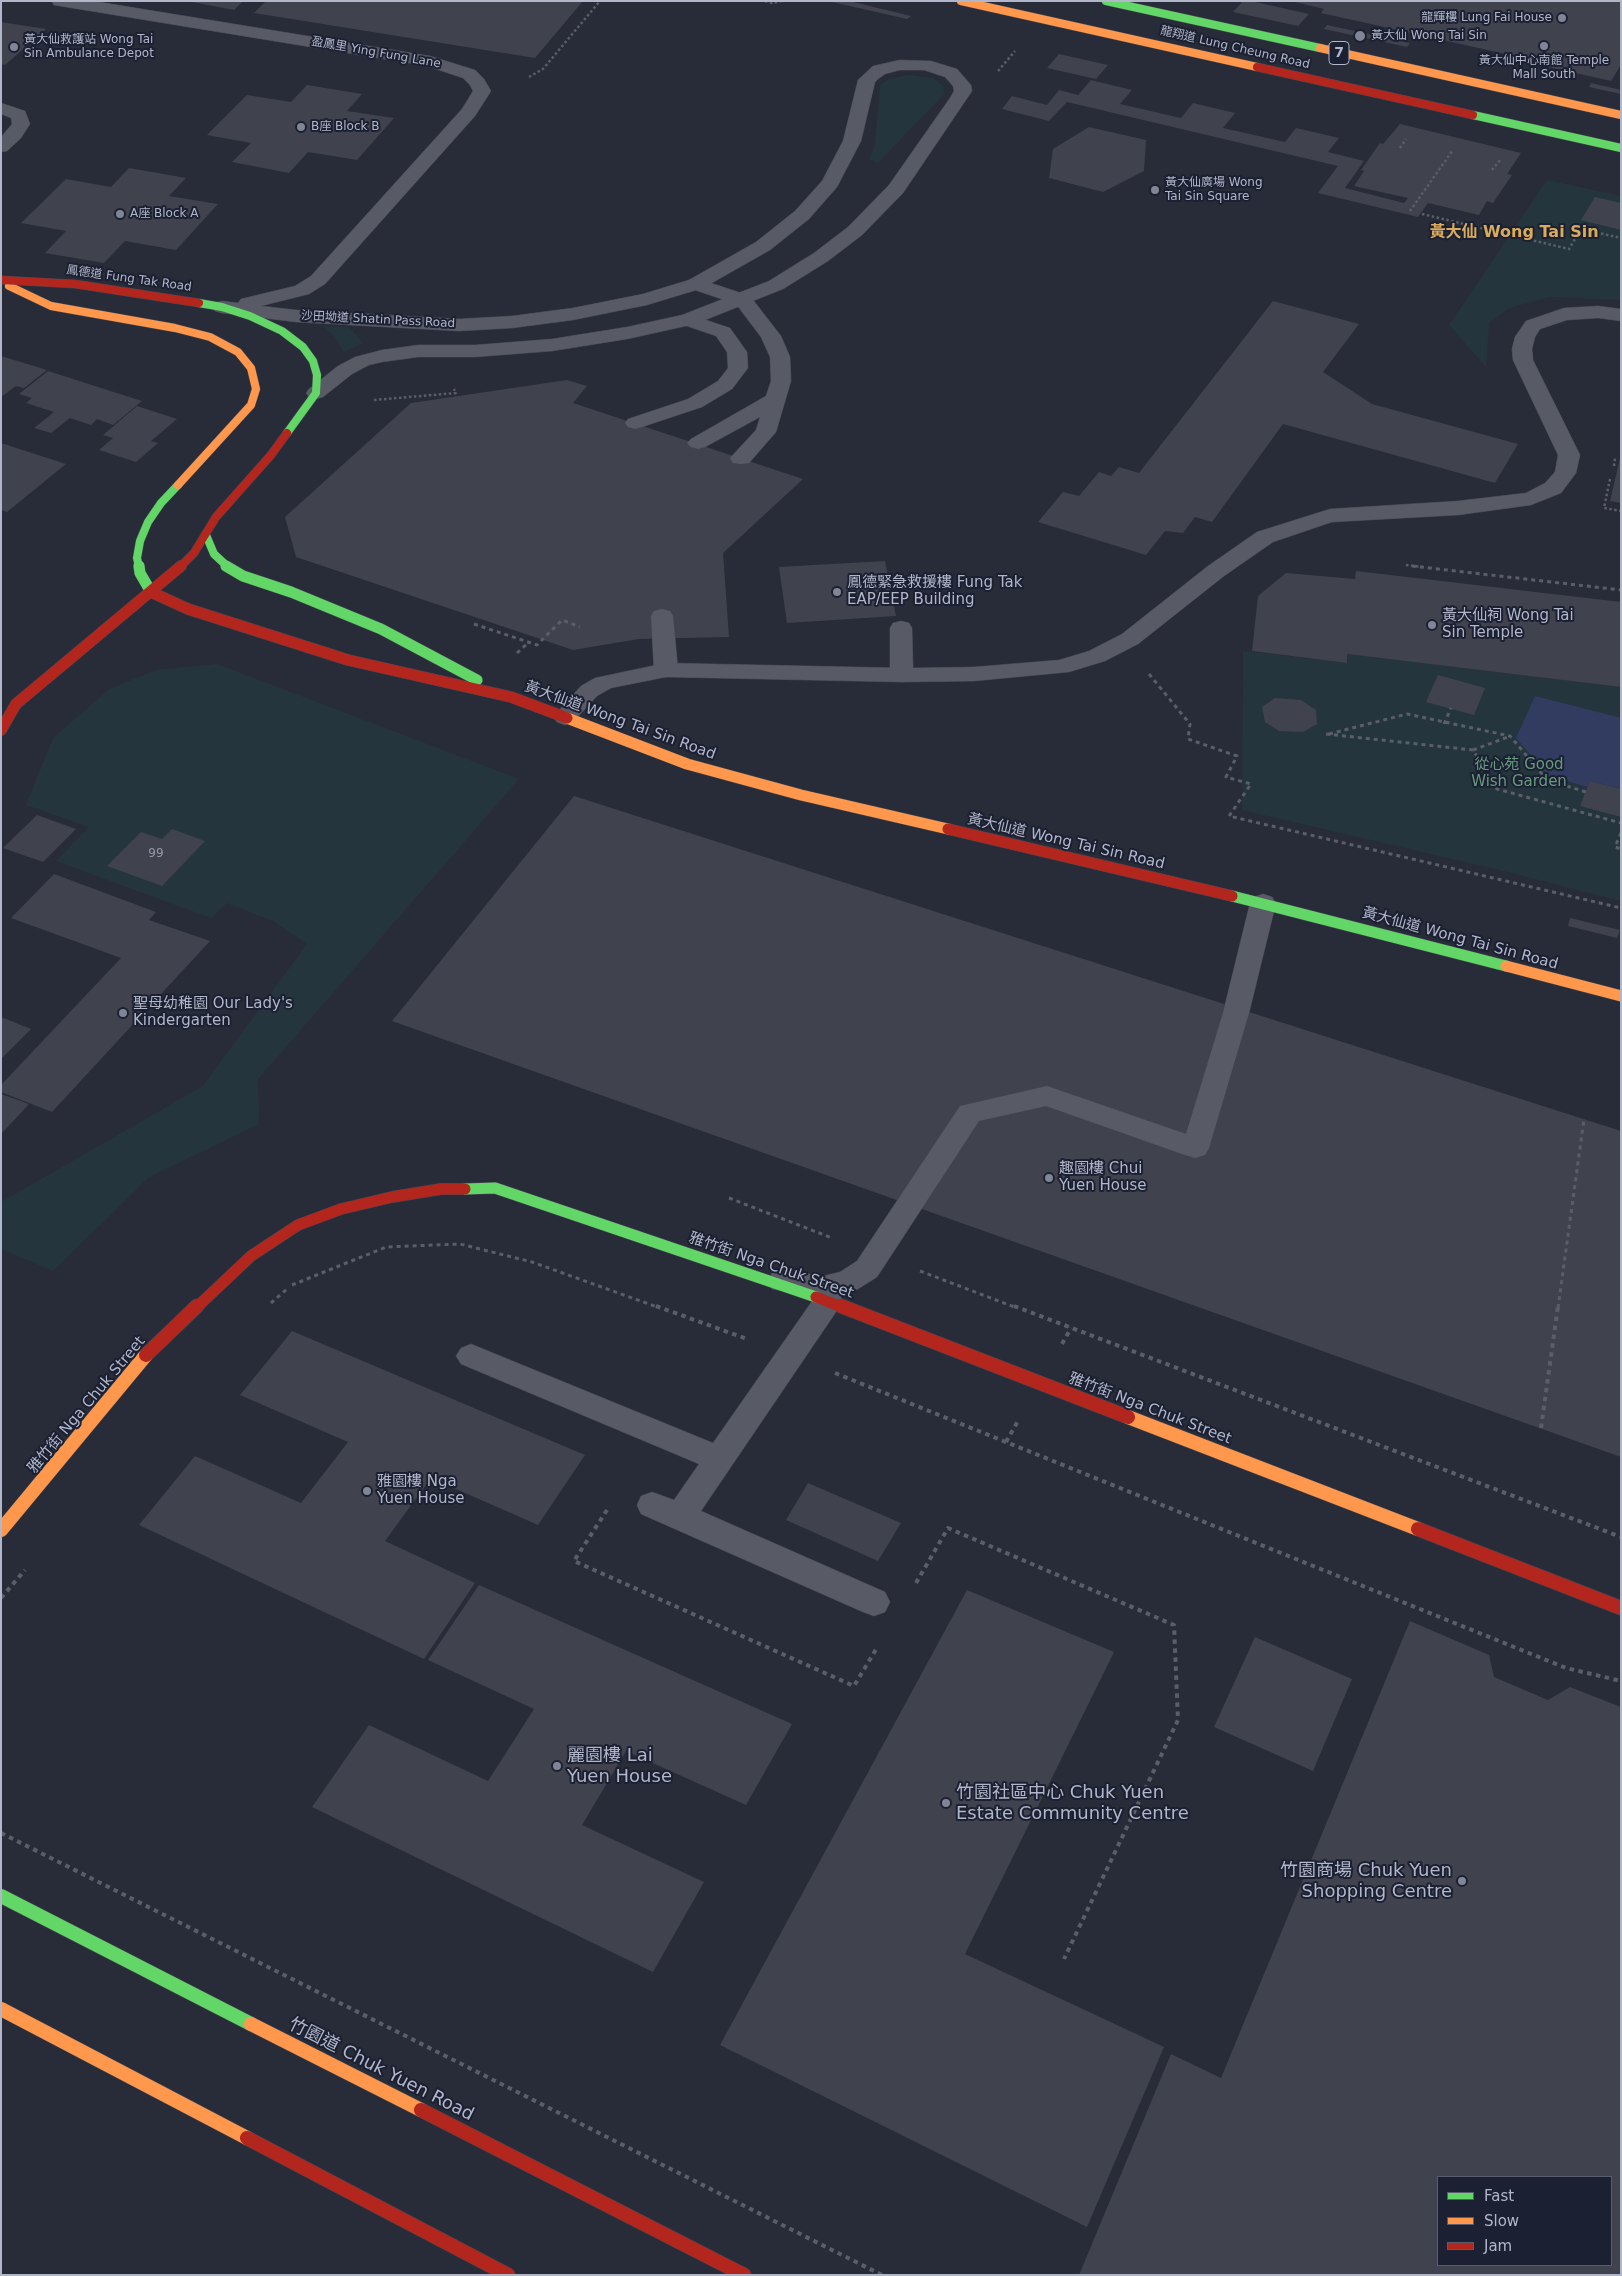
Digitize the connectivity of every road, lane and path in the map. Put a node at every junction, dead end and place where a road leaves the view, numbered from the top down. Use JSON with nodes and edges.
{"nodes":[{"id":1,"x":60,"y":1,"type":"edge"},
{"id":2,"x":600,"y":1,"type":"edge"},
{"id":3,"x":765,"y":1,"type":"edge"},
{"id":4,"x":782,"y":1,"type":"edge"},
{"id":5,"x":961,"y":1,"type":"edge"},
{"id":6,"x":1106,"y":1,"type":"edge"},
{"id":7,"x":1015,"y":50,"type":"dead end"},
{"id":8,"x":996,"y":72,"type":"dead end"},
{"id":9,"x":529,"y":78,"type":"dead end"},
{"id":10,"x":1,"y":108,"type":"edge"},
{"id":11,"x":1621,"y":115,"type":"edge"},
{"id":12,"x":1,"y":147,"type":"edge"},
{"id":13,"x":1621,"y":148,"type":"edge"},
{"id":14,"x":1454,"y":149,"type":"dead end"},
{"id":15,"x":1410,"y":211,"type":"dead end"},
{"id":16,"x":1422,"y":214,"type":"dead end"},
{"id":17,"x":1621,"y":238,"type":"edge"},
{"id":18,"x":1,"y":281,"type":"edge"},
{"id":19,"x":696,"y":284,"type":"junction"},
{"id":20,"x":743,"y":300,"type":"junction"},
{"id":21,"x":222,"y":307,"type":"junction"},
{"id":22,"x":1621,"y":315,"type":"edge"},
{"id":23,"x":688,"y":320,"type":"junction"},
{"id":24,"x":452,"y":384,"type":"dead end"},
{"id":25,"x":316,"y":392,"type":"junction"},
{"id":26,"x":374,"y":400,"type":"dead end"},
{"id":27,"x":775,"y":400,"type":"junction"},
{"id":28,"x":635,"y":424,"type":"dead end"},
{"id":29,"x":698,"y":443,"type":"dead end"},
{"id":30,"x":741,"y":458,"type":"dead end"},
{"id":31,"x":1615,"y":458,"type":"dead end"},
{"id":32,"x":1613,"y":467,"type":"dead end"},
{"id":33,"x":1611,"y":475,"type":"dead end"},
{"id":34,"x":1621,"y":511,"type":"edge"},
{"id":35,"x":206,"y":535,"type":"junction"},
{"id":36,"x":1406,"y":565,"type":"dead end"},
{"id":37,"x":1621,"y":590,"type":"edge"},
{"id":38,"x":151,"y":592,"type":"junction"},
{"id":39,"x":662,"y":616,"type":"dead end"},
{"id":40,"x":474,"y":624,"type":"dead end"},
{"id":41,"x":580,"y":627,"type":"dead end"},
{"id":42,"x":901,"y":628,"type":"dead end"},
{"id":43,"x":529,"y":642,"type":"junction"},
{"id":44,"x":518,"y":653,"type":"dead end"},
{"id":45,"x":666,"y":670,"type":"junction"},
{"id":46,"x":1149,"y":673,"type":"dead end"},
{"id":47,"x":902,"y":675,"type":"junction"},
{"id":48,"x":511,"y":697,"type":"junction"},
{"id":49,"x":16,"y":704,"type":"junction"},
{"id":50,"x":1451,"y":708,"type":"dead end"},
{"id":51,"x":1,"y":712,"type":"edge"},
{"id":52,"x":565,"y":717,"type":"junction"},
{"id":53,"x":1444,"y":724,"type":"junction"},
{"id":54,"x":1,"y":730,"type":"edge"},
{"id":55,"x":1510,"y":736,"type":"junction"},
{"id":56,"x":1473,"y":750,"type":"junction"},
{"id":57,"x":1586,"y":792,"type":"dead end"},
{"id":58,"x":1621,"y":823,"type":"edge"},
{"id":59,"x":1621,"y":833,"type":"edge"},
{"id":60,"x":1621,"y":849,"type":"edge"},
{"id":61,"x":1263,"y":903,"type":"junction"},
{"id":62,"x":1621,"y":908,"type":"edge"},
{"id":63,"x":1621,"y":996,"type":"edge"},
{"id":64,"x":1584,"y":1119,"type":"dead end"},
{"id":65,"x":729,"y":1198,"type":"dead end"},
{"id":66,"x":876,"y":1254,"type":"junction"},
{"id":67,"x":758,"y":1278,"type":"junction"},
{"id":68,"x":828,"y":1301,"type":"junction"},
{"id":69,"x":471,"y":1356,"type":"dead end"},
{"id":70,"x":1541,"y":1428,"type":"dead end"},
{"id":71,"x":719,"y":1460,"type":"junction"},
{"id":72,"x":652,"y":1505,"type":"dead end"},
{"id":73,"x":681,"y":1516,"type":"junction"},
{"id":74,"x":1,"y":1530,"type":"edge"},
{"id":75,"x":1621,"y":1537,"type":"edge"},
{"id":76,"x":874,"y":1602,"type":"dead end"},
{"id":77,"x":1621,"y":1608,"type":"edge"},
{"id":78,"x":1,"y":1833,"type":"edge"},
{"id":79,"x":1,"y":1896,"type":"edge"},
{"id":80,"x":1,"y":2009,"type":"edge"},
{"id":81,"x":508,"y":2275,"type":"edge"},
{"id":82,"x":744,"y":2275,"type":"edge"},
{"id":83,"x":882,"y":2275,"type":"edge"}],
"edges":[{"from":1,"to":21,"type":"street","name":"盈鳳里 Ying Fung Lane"},
{"from":2,"to":9,"type":"path"},
{"from":3,"to":4,"type":"path"},
{"from":5,"to":13,"type":"main road","name":"龍翔道 Lung Cheung Road","number":"7"},
{"from":6,"to":11,"type":"main road","name":"龍翔道 Lung Cheung Road","number":"7"},
{"from":7,"to":8,"type":"path"},
{"from":10,"to":12,"type":"street"},
{"from":14,"to":15,"type":"path"},
{"from":16,"to":17,"type":"path"},
{"from":18,"to":21,"type":"main road","name":"鳳德道 Fung Tak Road"},
{"from":18,"to":38,"type":"main road","name":"鳳德道 Fung Tak Road"},
{"from":19,"to":20,"type":"street"},
{"from":19,"to":20,"type":"street","name":"沙田坳道 Shatin Pass Road"},
{"from":19,"to":21,"type":"street","name":"沙田坳道 Shatin Pass Road"},
{"from":20,"to":23,"type":"street","name":"沙田坳道 Shatin Pass Road"},
{"from":20,"to":27,"type":"street"},
{"from":21,"to":25,"type":"main road","name":"沙田坳道 Shatin Pass Road"},
{"from":22,"to":47,"type":"street"},
{"from":23,"to":25,"type":"street","name":"沙田坳道 Shatin Pass Road"},
{"from":23,"to":28,"type":"street"},
{"from":24,"to":26,"type":"path"},
{"from":25,"to":35,"type":"main road","name":"沙田坳道 Shatin Pass Road"},
{"from":27,"to":29,"type":"street"},
{"from":27,"to":30,"type":"street"},
{"from":31,"to":32,"type":"path"},
{"from":33,"to":34,"type":"path"},
{"from":35,"to":38,"type":"main road","name":"沙田坳道 Shatin Pass Road"},
{"from":35,"to":48,"type":"main road","name":"黃大仙道 Wong Tai Sin Road"},
{"from":36,"to":37,"type":"path"},
{"from":38,"to":48,"type":"main road","name":"黃大仙道 Wong Tai Sin Road"},
{"from":38,"to":49,"type":"main road","name":"沙田坳道 Shatin Pass Road"},
{"from":39,"to":45,"type":"street"},
{"from":40,"to":43,"type":"path"},
{"from":41,"to":43,"type":"path"},
{"from":42,"to":47,"type":"street"},
{"from":43,"to":44,"type":"path"},
{"from":45,"to":47,"type":"street"},
{"from":45,"to":52,"type":"street"},
{"from":46,"to":62,"type":"path"},
{"from":48,"to":52,"type":"main road","name":"黃大仙道 Wong Tai Sin Road"},
{"from":49,"to":51,"type":"main road"},
{"from":49,"to":54,"type":"main road","name":"沙田坳道 Shatin Pass Road"},
{"from":50,"to":53,"type":"path"},
{"from":52,"to":61,"type":"main road","name":"黃大仙道 Wong Tai Sin Road"},
{"from":53,"to":55,"type":"path"},
{"from":53,"to":56,"type":"path"},
{"from":55,"to":56,"type":"path"},
{"from":55,"to":57,"type":"path"},
{"from":56,"to":58,"type":"path"},
{"from":59,"to":60,"type":"path"},
{"from":61,"to":63,"type":"main road","name":"黃大仙道 Wong Tai Sin Road"},
{"from":61,"to":66,"type":"street"},
{"from":64,"to":70,"type":"path"},
{"from":65,"to":66,"type":"path"},
{"from":66,"to":67,"type":"street"},
{"from":66,"to":75,"type":"path"},
{"from":67,"to":68,"type":"main road","name":"雅竹街 Nga Chuk Street"},
{"from":67,"to":74,"type":"main road","name":"雅竹街 Nga Chuk Street"},
{"from":68,"to":71,"type":"street"},
{"from":68,"to":77,"type":"main road","name":"雅竹街 Nga Chuk Street"},
{"from":69,"to":71,"type":"street"},
{"from":71,"to":73,"type":"street"},
{"from":72,"to":73,"type":"street"},
{"from":73,"to":76,"type":"street"},
{"from":78,"to":83,"type":"path"},
{"from":79,"to":82,"type":"main road","name":"竹園道 Chuk Yuen Road"},
{"from":80,"to":81,"type":"main road"}]}
